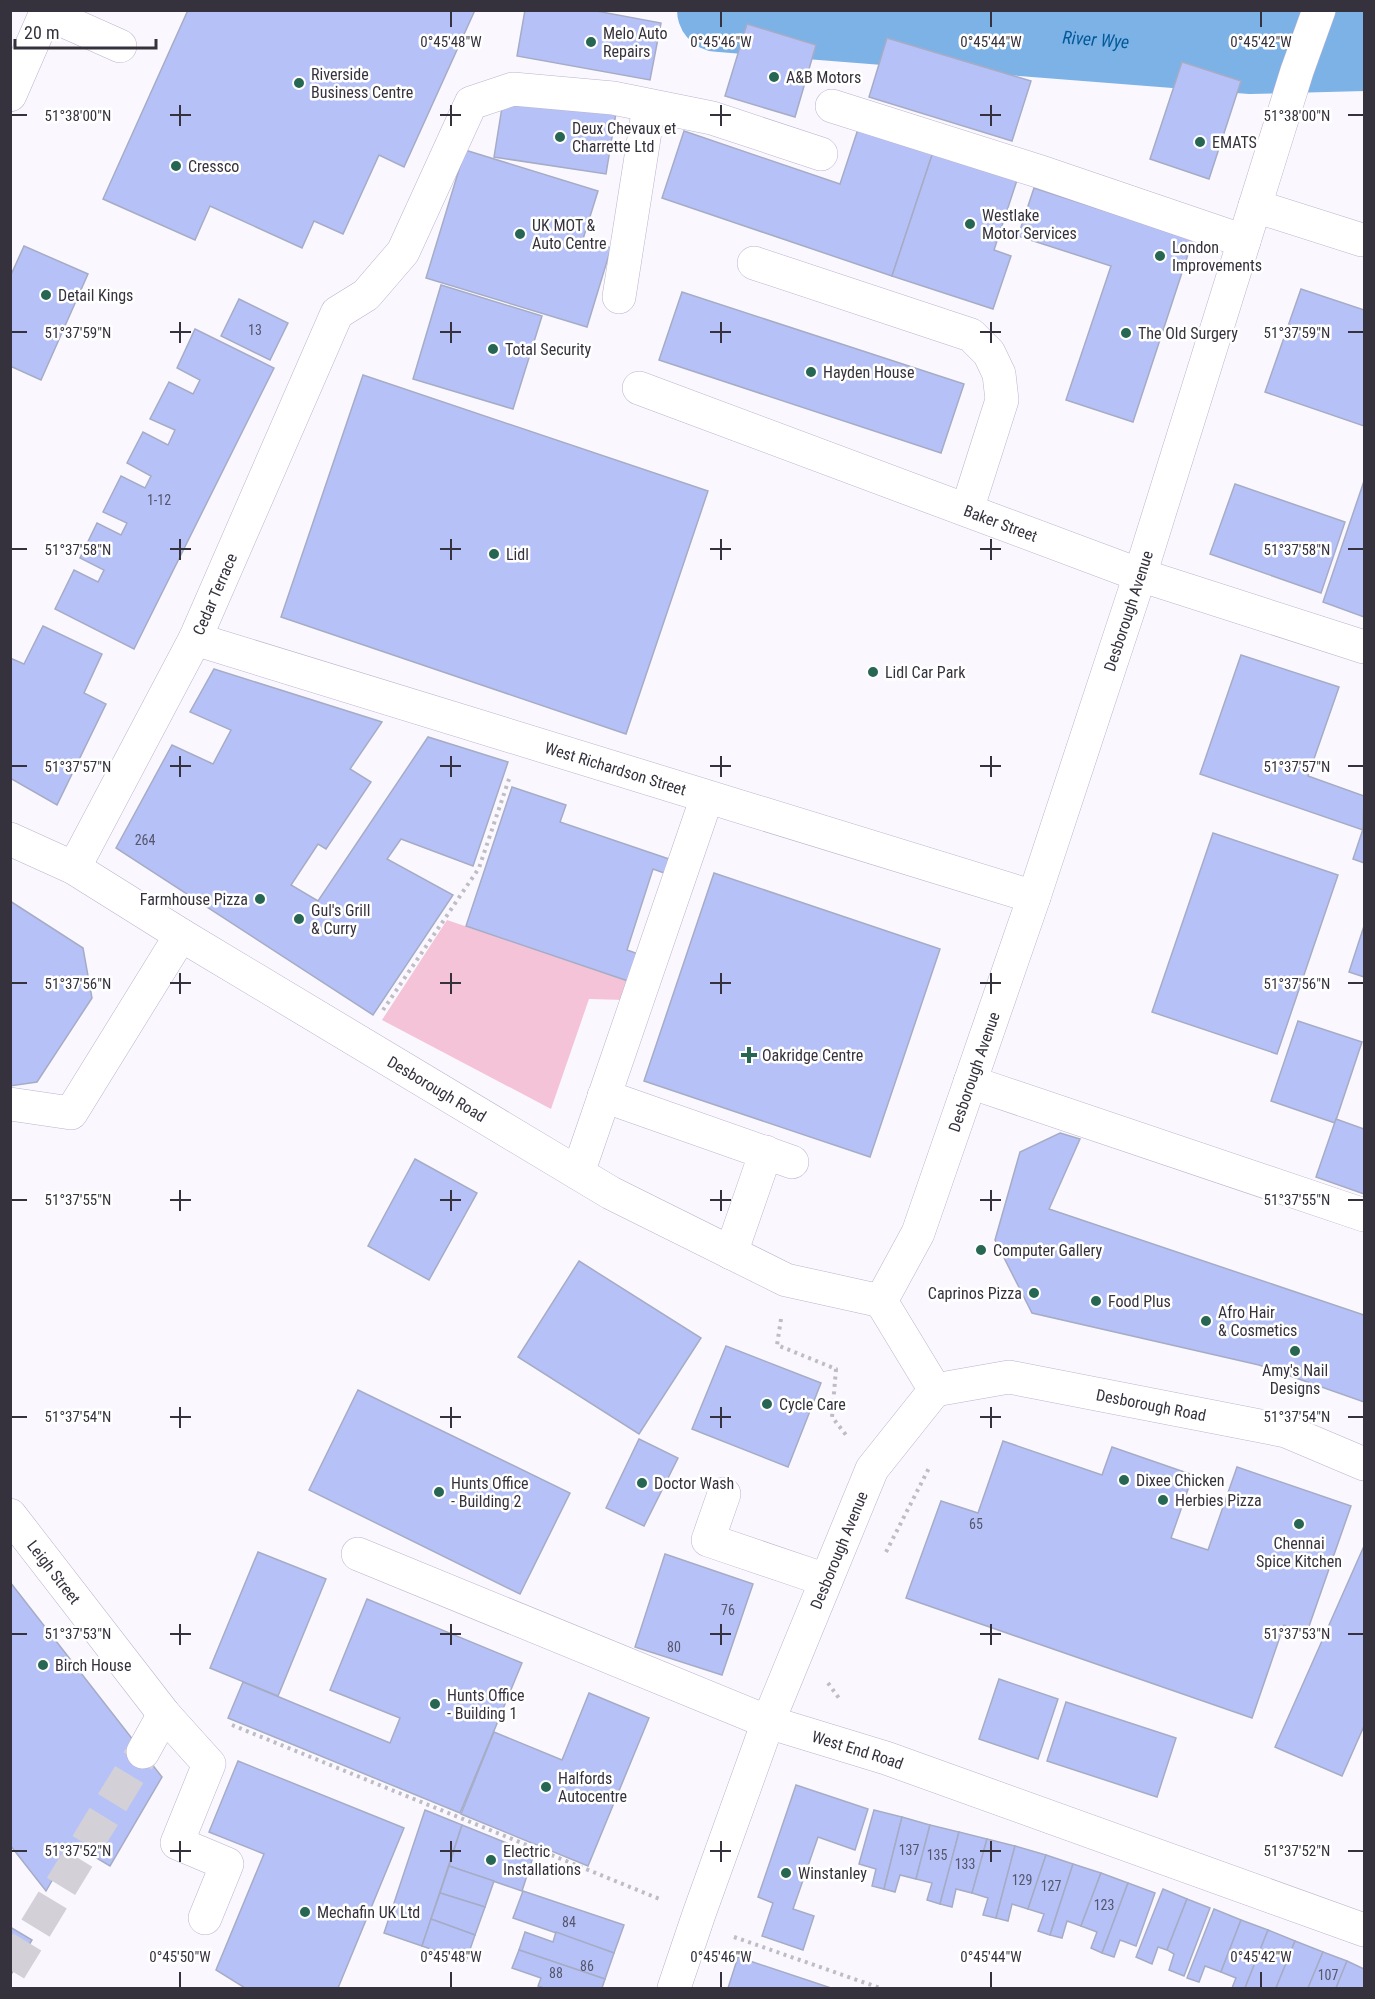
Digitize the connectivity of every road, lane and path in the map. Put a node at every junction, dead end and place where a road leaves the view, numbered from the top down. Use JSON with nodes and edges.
{"nodes":[{"id":1,"x":1319,"y":10,"type":"edge"},
{"id":2,"x":46,"y":12,"type":"edge"},
{"id":3,"x":120,"y":46,"type":"dead end"},
{"id":4,"x":10,"y":95,"type":"edge"},
{"id":5,"x":650,"y":106,"type":"junction"},
{"id":6,"x":832,"y":106,"type":"dead end"},
{"id":7,"x":821,"y":154,"type":"dead end"},
{"id":8,"x":1255,"y":206,"type":"junction"},
{"id":9,"x":1362,"y":240,"type":"dead end"},
{"id":10,"x":1244,"y":241,"type":"junction"},
{"id":11,"x":754,"y":263,"type":"dead end"},
{"id":12,"x":619,"y":297,"type":"dead end"},
{"id":13,"x":639,"y":388,"type":"dead end"},
{"id":14,"x":967,"y":510,"type":"junction"},
{"id":15,"x":1140,"y":575,"type":"junction"},
{"id":16,"x":195,"y":639,"type":"junction"},
{"id":17,"x":1365,"y":647,"type":"edge"},
{"id":18,"x":522,"y":740,"type":"junction"},
{"id":19,"x":707,"y":797,"type":"junction"},
{"id":20,"x":10,"y":839,"type":"edge"},
{"id":21,"x":74,"y":868,"type":"junction"},
{"id":22,"x":1034,"y":897,"type":"junction"},
{"id":23,"x":181,"y":935,"type":"junction"},
{"id":24,"x":361,"y":1043,"type":"junction"},
{"id":25,"x":970,"y":1082,"type":"junction"},
{"id":26,"x":604,"y":1096,"type":"junction"},
{"id":27,"x":10,"y":1104,"type":"edge"},
{"id":28,"x":578,"y":1173,"type":"junction"},
{"id":29,"x":1365,"y":1215,"type":"edge"},
{"id":30,"x":731,"y":1253,"type":"junction"},
{"id":31,"x":881,"y":1301,"type":"junction"},
{"id":32,"x":935,"y":1390,"type":"junction"},
{"id":33,"x":1365,"y":1464,"type":"edge"},
{"id":34,"x":724,"y":1494,"type":"dead end"},
{"id":35,"x":10,"y":1515,"type":"edge"},
{"id":36,"x":358,"y":1554,"type":"dead end"},
{"id":37,"x":826,"y":1580,"type":"junction"},
{"id":38,"x":164,"y":1714,"type":"junction"},
{"id":39,"x":768,"y":1722,"type":"junction"},
{"id":40,"x":231,"y":1725,"type":"dead end"},
{"id":41,"x":142,"y":1752,"type":"tunnel mouth"},
{"id":42,"x":205,"y":1918,"type":"dead end"},
{"id":43,"x":697,"y":1919,"type":"junction"},
{"id":44,"x":1365,"y":1930,"type":"edge"},
{"id":45,"x":674,"y":1989,"type":"edge"},
{"id":46,"x":880,"y":1989,"type":"edge"}],
"edges":[{"from":1,"to":8,"type":"street","name":"Desborough Avenue"},
{"from":2,"to":3,"type":"street"},
{"from":2,"to":4,"type":"street"},
{"from":5,"to":7,"type":"street"},
{"from":5,"to":12,"type":"street"},
{"from":5,"to":16,"type":"street","name":"Cedar Terrace"},
{"from":6,"to":10,"type":"street"},
{"from":8,"to":9,"type":"street"},
{"from":8,"to":10,"type":"street","name":"Desborough Avenue"},
{"from":10,"to":15,"type":"street","name":"Desborough Avenue"},
{"from":11,"to":14,"type":"street"},
{"from":13,"to":14,"type":"street","name":"Baker Street"},
{"from":14,"to":15,"type":"street","name":"Baker Street"},
{"from":15,"to":17,"type":"street","name":"Baker Street"},
{"from":15,"to":22,"type":"street","name":"Desborough Avenue"},
{"from":16,"to":18,"type":"street","name":"West Richardson Street"},
{"from":16,"to":21,"type":"street","name":"Cedar Terrace"},
{"from":18,"to":19,"type":"street","name":"West Richardson Street"},
{"from":18,"to":24,"type":"path"},
{"from":19,"to":22,"type":"street","name":"West Richardson Street"},
{"from":19,"to":26,"type":"street"},
{"from":20,"to":21,"type":"street","name":"Desborough Road"},
{"from":21,"to":23,"type":"street","name":"Desborough Road"},
{"from":22,"to":25,"type":"street","name":"Desborough Avenue"},
{"from":23,"to":24,"type":"street","name":"Desborough Road"},
{"from":23,"to":27,"type":"street"},
{"from":24,"to":28,"type":"street","name":"Desborough Road"},
{"from":25,"to":29,"type":"street"},
{"from":25,"to":31,"type":"street","name":"Desborough Avenue"},
{"from":26,"to":28,"type":"street"},
{"from":26,"to":30,"type":"street"},
{"from":28,"to":30,"type":"street","name":"Desborough Road"},
{"from":30,"to":31,"type":"street","name":"Desborough Road"},
{"from":31,"to":32,"type":"street"},
{"from":32,"to":33,"type":"street","name":"Desborough Road"},
{"from":32,"to":37,"type":"street","name":"Desborough Avenue"},
{"from":34,"to":37,"type":"street"},
{"from":35,"to":38,"type":"street","name":"Leigh Street"},
{"from":36,"to":39,"type":"street","name":"West End Road"},
{"from":37,"to":39,"type":"street","name":"Desborough Avenue"},
{"from":38,"to":41,"type":"street"},
{"from":38,"to":42,"type":"street","name":"Leigh Street"},
{"from":39,"to":43,"type":"street","name":"Desborough Avenue"},
{"from":39,"to":44,"type":"street","name":"West End Road"},
{"from":40,"to":43,"type":"path"},
{"from":43,"to":45,"type":"street","name":"Desborough Avenue"},
{"from":43,"to":46,"type":"path"}]}
